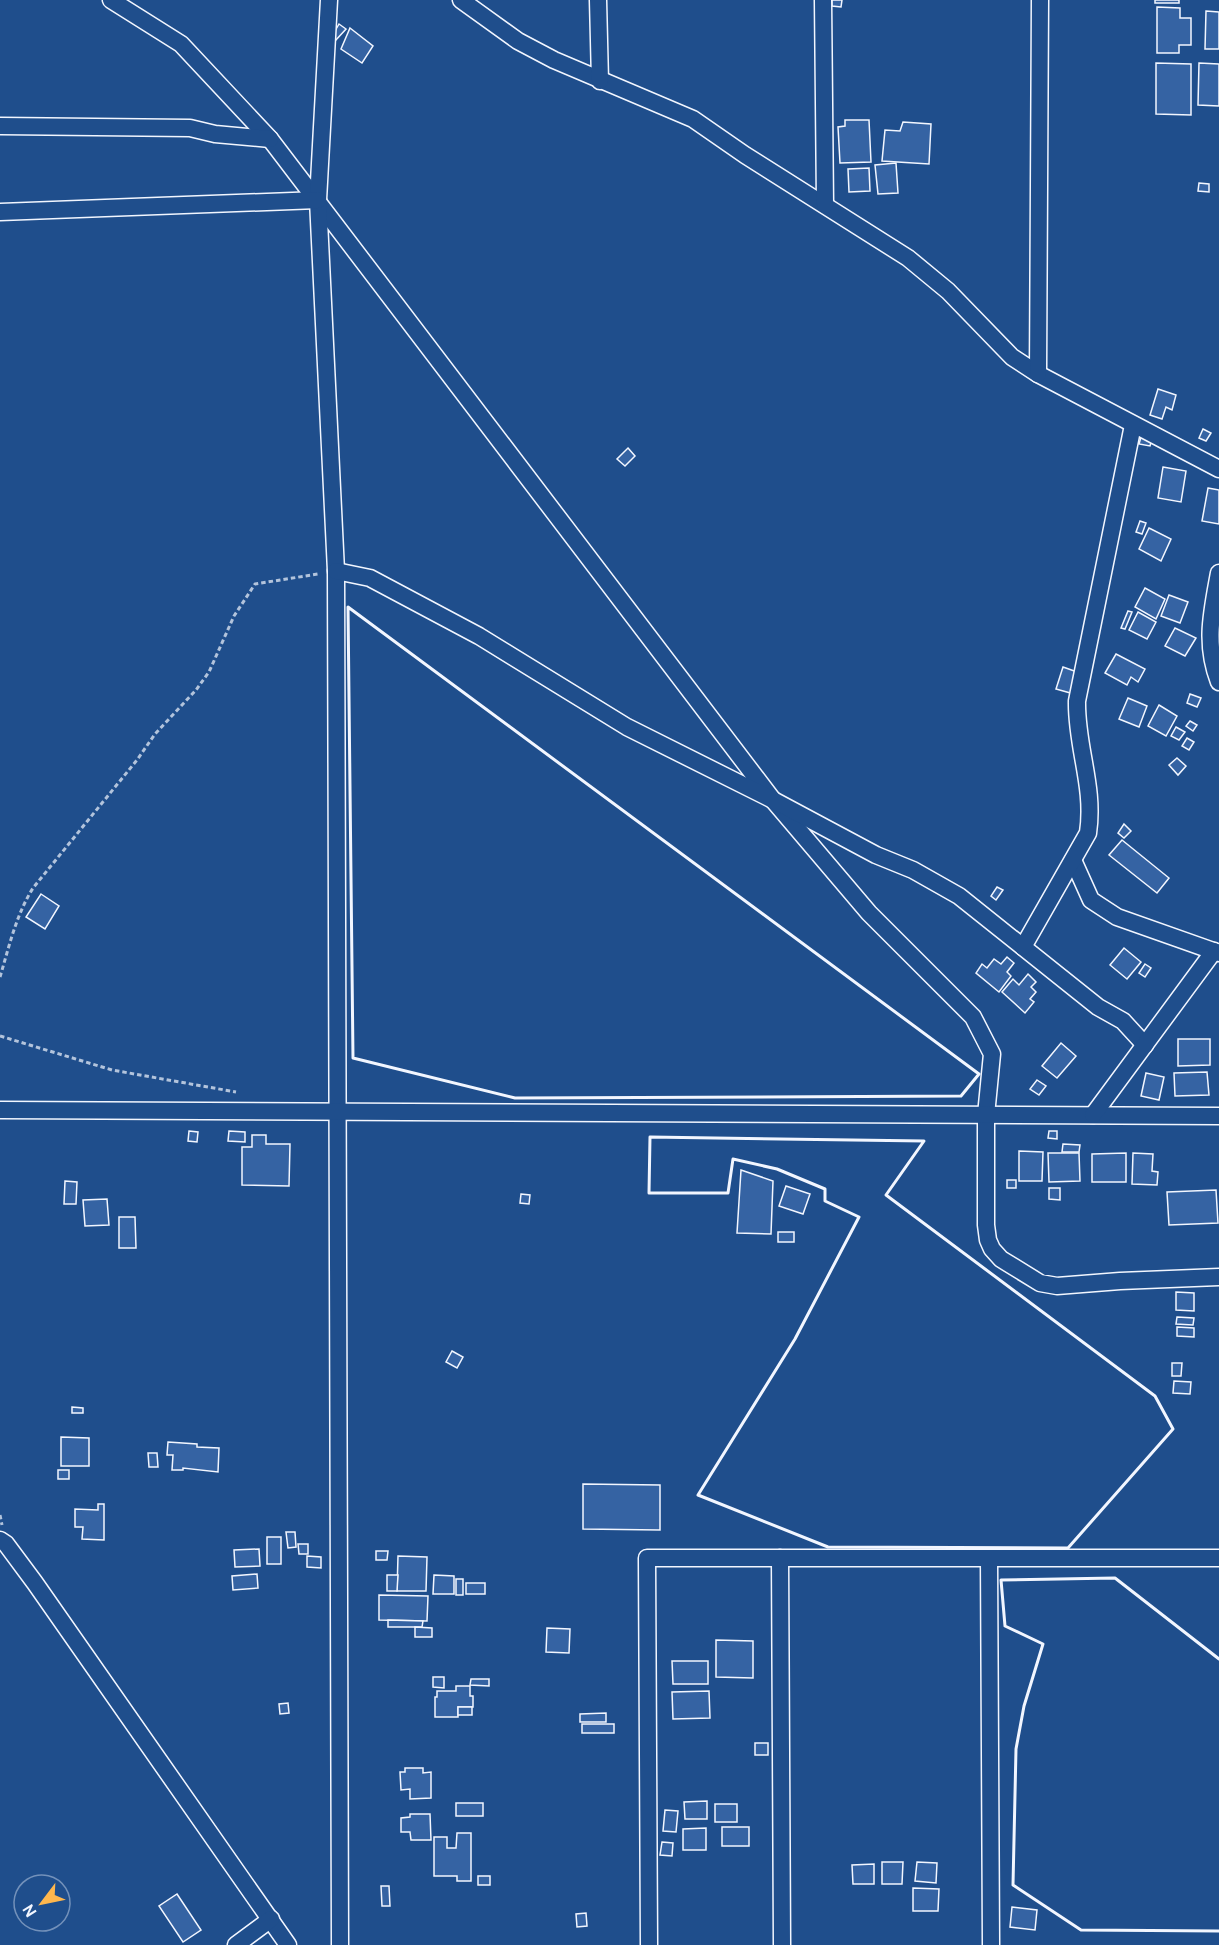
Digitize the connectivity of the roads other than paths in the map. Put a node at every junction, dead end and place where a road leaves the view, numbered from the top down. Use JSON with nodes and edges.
{"nodes":[{"id":1,"x":111,"y":0,"type":"edge"},
{"id":2,"x":328,"y":0,"type":"edge"},
{"id":3,"x":461,"y":0,"type":"edge"},
{"id":4,"x":598,"y":0,"type":"edge"},
{"id":5,"x":823,"y":0,"type":"edge"},
{"id":6,"x":1040,"y":0,"type":"edge"},
{"id":7,"x":600,"y":81,"type":"junction"},
{"id":8,"x":0,"y":126,"type":"edge"},
{"id":9,"x":270,"y":139,"type":"junction"},
{"id":10,"x":318,"y":200,"type":"junction"},
{"id":11,"x":825,"y":206,"type":"junction"},
{"id":12,"x":0,"y":212,"type":"edge"},
{"id":13,"x":1038,"y":374,"type":"junction"},
{"id":14,"x":1133,"y":425,"type":"junction"},
{"id":15,"x":1219,"y":469,"type":"edge"},
{"id":16,"x":336,"y":571,"type":"junction"},
{"id":17,"x":1219,"y":573,"type":"edge"},
{"id":18,"x":1219,"y":682,"type":"edge"},
{"id":19,"x":773,"y":800,"type":"junction"},
{"id":20,"x":1073,"y":860,"type":"junction"},
{"id":21,"x":1023,"y":947,"type":"junction"},
{"id":22,"x":1217,"y":952,"type":"edge"},
{"id":23,"x":1144,"y":1045,"type":"junction"},
{"id":24,"x":0,"y":1110,"type":"edge"},
{"id":25,"x":338,"y":1111,"type":"junction"},
{"id":26,"x":986,"y":1115,"type":"junction"},
{"id":27,"x":1093,"y":1115,"type":"junction"},
{"id":28,"x":1219,"y":1116,"type":"edge"},
{"id":29,"x":1219,"y":1277,"type":"edge"},
{"id":30,"x":0,"y":1540,"type":"edge"},
{"id":31,"x":780,"y":1558,"type":"junction"},
{"id":32,"x":989,"y":1558,"type":"junction"},
{"id":33,"x":1219,"y":1558,"type":"edge"},
{"id":34,"x":271,"y":1919,"type":"junction"},
{"id":35,"x":236,"y":1945,"type":"edge"},
{"id":36,"x":288,"y":1945,"type":"edge"},
{"id":37,"x":340,"y":1945,"type":"edge"},
{"id":38,"x":649,"y":1945,"type":"edge"},
{"id":39,"x":782,"y":1945,"type":"edge"},
{"id":40,"x":991,"y":1945,"type":"edge"}],
"edges":[{"from":1,"to":9,"type":"street"},
{"from":2,"to":10,"type":"street"},
{"from":3,"to":7,"type":"street"},
{"from":4,"to":7,"type":"street"},
{"from":5,"to":11,"type":"street"},
{"from":6,"to":13,"type":"street"},
{"from":7,"to":11,"type":"street"},
{"from":8,"to":9,"type":"street"},
{"from":9,"to":10,"type":"street"},
{"from":10,"to":12,"type":"street"},
{"from":10,"to":16,"type":"street"},
{"from":10,"to":19,"type":"street"},
{"from":11,"to":13,"type":"street"},
{"from":13,"to":14,"type":"street"},
{"from":14,"to":15,"type":"street"},
{"from":14,"to":20,"type":"street"},
{"from":16,"to":19,"type":"street"},
{"from":16,"to":25,"type":"street"},
{"from":17,"to":18,"type":"street"},
{"from":19,"to":21,"type":"street"},
{"from":19,"to":26,"type":"street"},
{"from":20,"to":21,"type":"street"},
{"from":20,"to":22,"type":"street"},
{"from":21,"to":23,"type":"street"},
{"from":22,"to":23,"type":"street"},
{"from":23,"to":27,"type":"street"},
{"from":24,"to":25,"type":"street"},
{"from":25,"to":26,"type":"street"},
{"from":25,"to":37,"type":"street"},
{"from":26,"to":27,"type":"street"},
{"from":26,"to":29,"type":"street"},
{"from":27,"to":28,"type":"street"},
{"from":30,"to":34,"type":"street"},
{"from":31,"to":32,"type":"street"},
{"from":31,"to":38,"type":"street"},
{"from":31,"to":39,"type":"street"},
{"from":32,"to":33,"type":"street"},
{"from":32,"to":40,"type":"street"},
{"from":34,"to":35,"type":"street"},
{"from":34,"to":36,"type":"street"}]}
